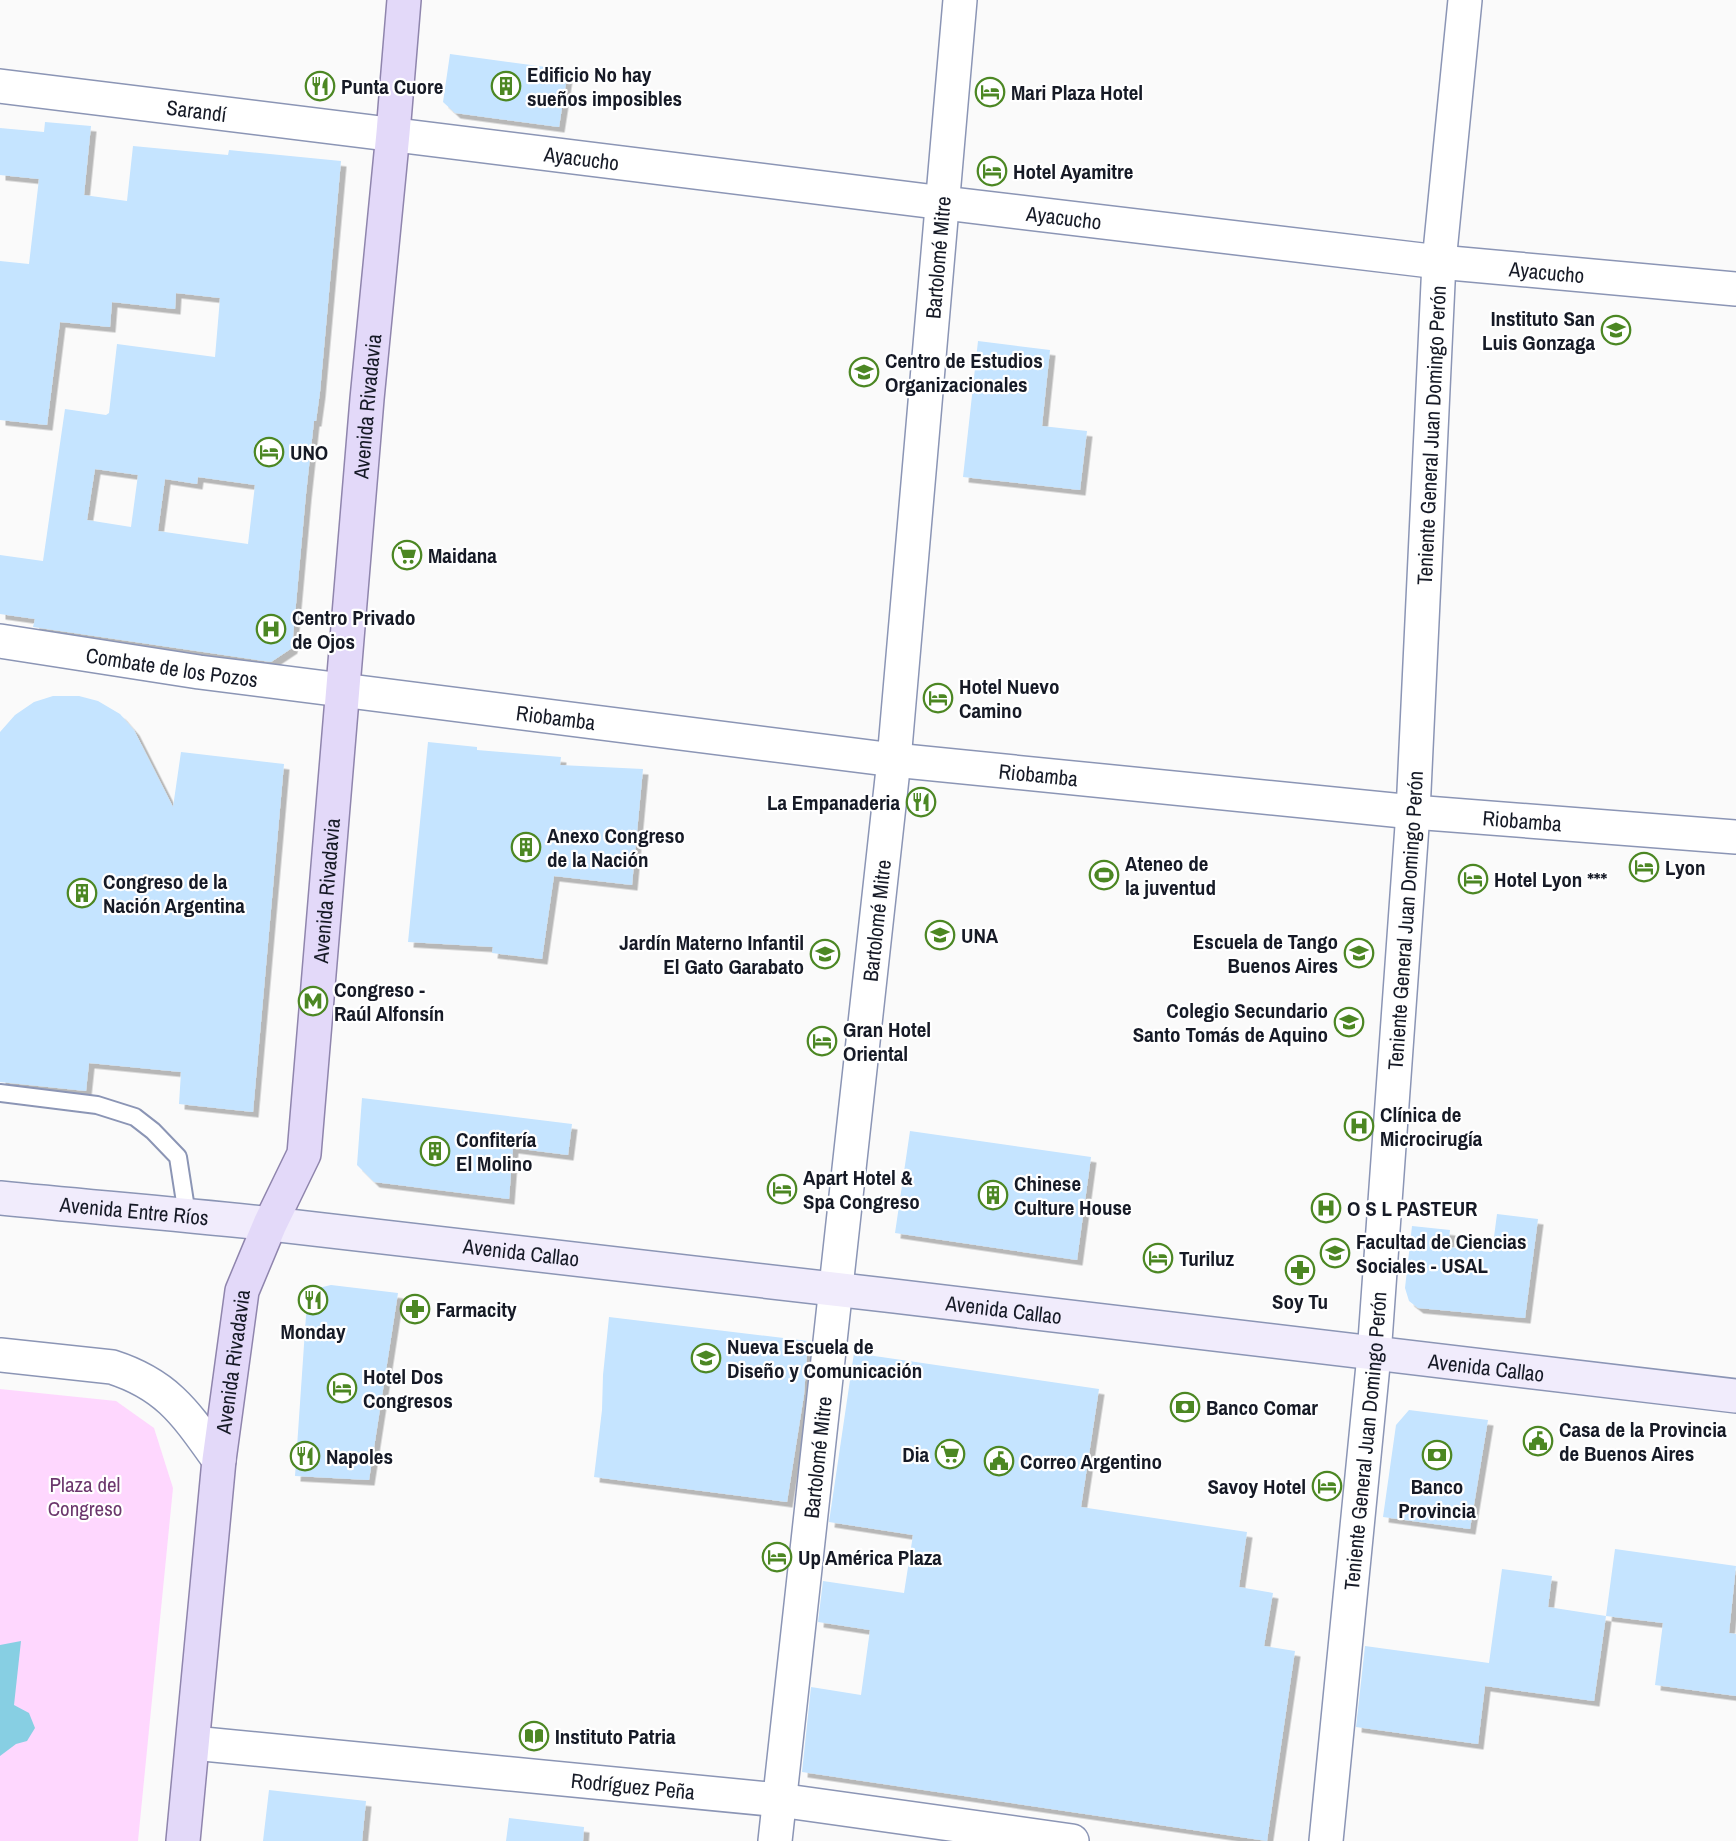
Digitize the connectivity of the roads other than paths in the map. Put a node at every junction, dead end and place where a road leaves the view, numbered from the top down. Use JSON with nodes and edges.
{"nodes":[{"id":1,"x":404,"y":0,"type":"edge"},
{"id":2,"x":960,"y":0,"type":"edge"},
{"id":3,"x":1465,"y":0,"type":"edge"},
{"id":4,"x":0,"y":86,"type":"edge"},
{"id":5,"x":393,"y":133,"type":"junction"},
{"id":6,"x":944,"y":203,"type":"junction"},
{"id":7,"x":1439,"y":262,"type":"junction"},
{"id":8,"x":1736,"y":289,"type":"edge"},
{"id":9,"x":0,"y":641,"type":"edge"},
{"id":10,"x":344,"y":691,"type":"junction"},
{"id":11,"x":894,"y":760,"type":"junction"},
{"id":12,"x":1413,"y":813,"type":"junction"},
{"id":13,"x":1736,"y":837,"type":"edge"},
{"id":14,"x":0,"y":1093,"type":"edge"},
{"id":15,"x":0,"y":1198,"type":"edge"},
{"id":16,"x":186,"y":1215,"type":"junction"},
{"id":17,"x":270,"y":1224,"type":"junction"},
{"id":18,"x":835,"y":1289,"type":"junction"},
{"id":19,"x":0,"y":1355,"type":"edge"},
{"id":20,"x":1374,"y":1355,"type":"junction"},
{"id":21,"x":1736,"y":1396,"type":"edge"},
{"id":22,"x":219,"y":1460,"type":"junction"},
{"id":23,"x":193,"y":1743,"type":"junction"},
{"id":24,"x":779,"y":1800,"type":"junction"},
{"id":25,"x":183,"y":1841,"type":"edge"},
{"id":26,"x":775,"y":1841,"type":"edge"},
{"id":27,"x":1072,"y":1841,"type":"edge"},
{"id":28,"x":1326,"y":1841,"type":"edge"}],
"edges":[{"from":1,"to":5,"type":"main road","name":"Avenida Rivadavia"},
{"from":2,"to":6,"type":"street","name":"Bartolomé Mitre"},
{"from":3,"to":7,"type":"street","name":"Teniente General Juan Domingo Perón"},
{"from":4,"to":5,"type":"street","name":"Sarandí"},
{"from":5,"to":6,"type":"street","name":"Ayacucho"},
{"from":5,"to":10,"type":"main road","name":"Avenida Rivadavia"},
{"from":6,"to":7,"type":"street","name":"Ayacucho"},
{"from":6,"to":11,"type":"street","name":"Bartolomé Mitre"},
{"from":7,"to":8,"type":"street","name":"Ayacucho"},
{"from":7,"to":12,"type":"street","name":"Teniente General Juan Domingo Perón"},
{"from":9,"to":10,"type":"street","name":"Combate de los Pozos"},
{"from":10,"to":11,"type":"street","name":"Riobamba"},
{"from":10,"to":17,"type":"main road","name":"Avenida Rivadavia"},
{"from":11,"to":12,"type":"street","name":"Riobamba"},
{"from":11,"to":18,"type":"street","name":"Bartolomé Mitre"},
{"from":12,"to":13,"type":"street","name":"Riobamba"},
{"from":12,"to":20,"type":"street","name":"Teniente General Juan Domingo Perón"},
{"from":14,"to":16,"type":"lane"},
{"from":15,"to":16,"type":"main road","name":"Avenida Entre Ríos"},
{"from":16,"to":17,"type":"main road","name":"Avenida Entre Ríos"},
{"from":17,"to":18,"type":"main road","name":"Avenida Callao"},
{"from":17,"to":22,"type":"main road","name":"Avenida Rivadavia"},
{"from":18,"to":20,"type":"main road","name":"Avenida Callao"},
{"from":18,"to":24,"type":"street","name":"Bartolomé Mitre"},
{"from":19,"to":22,"type":"street"},
{"from":20,"to":21,"type":"main road","name":"Avenida Callao"},
{"from":20,"to":28,"type":"street","name":"Teniente General Juan Domingo Perón"},
{"from":22,"to":23,"type":"main road","name":"Avenida Rivadavia"},
{"from":23,"to":24,"type":"street","name":"Rodríguez Peña"},
{"from":23,"to":25,"type":"main road","name":"Avenida Rivadavia"},
{"from":24,"to":26,"type":"street","name":"Bartolomé Mitre"},
{"from":24,"to":27,"type":"street","name":"Rodríguez Peña"}]}
